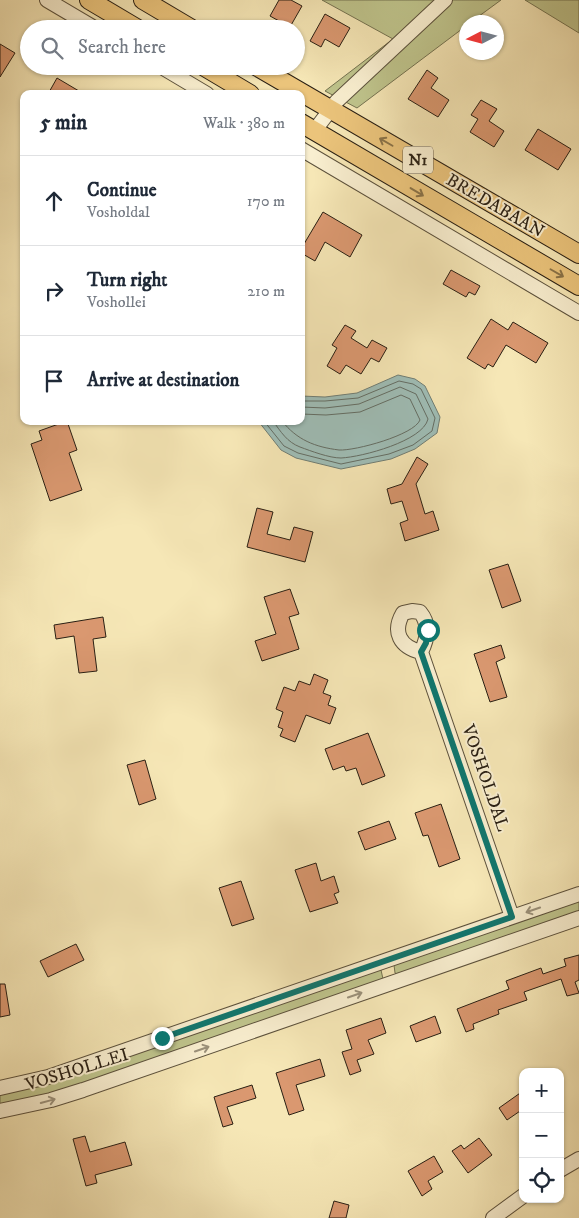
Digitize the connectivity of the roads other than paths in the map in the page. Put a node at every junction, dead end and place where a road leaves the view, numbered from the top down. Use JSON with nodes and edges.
{"nodes":[{"id":1,"x":47,"y":0,"type":"edge"},
{"id":2,"x":90,"y":0,"type":"edge"},
{"id":3,"x":143,"y":0,"type":"edge"},
{"id":4,"x":444,"y":0,"type":"edge"},
{"id":5,"x":81,"y":20,"type":"edge"},
{"id":6,"x":123,"y":20,"type":"edge"},
{"id":7,"x":177,"y":20,"type":"edge"},
{"id":8,"x":175,"y":75,"type":"edge"},
{"id":9,"x":217,"y":75,"type":"edge"},
{"id":10,"x":271,"y":75,"type":"edge"},
{"id":11,"x":199,"y":90,"type":"edge"},
{"id":12,"x":243,"y":90,"type":"edge"},
{"id":13,"x":296,"y":90,"type":"edge"},
{"id":14,"x":305,"y":95,"type":"edge"},
{"id":15,"x":330,"y":110,"type":"junction"},
{"id":16,"x":308,"y":126,"type":"edge"},
{"id":17,"x":305,"y":151,"type":"edge"},
{"id":18,"x":579,"y":254,"type":"edge"},
{"id":19,"x":579,"y":286,"type":"edge"},
{"id":20,"x":579,"y":313,"type":"edge"},
{"id":21,"x":421,"y":652,"type":"dead end"},
{"id":22,"x":579,"y":894,"type":"edge"},
{"id":23,"x":512,"y":917,"type":"junction"},
{"id":24,"x":579,"y":918,"type":"edge"},
{"id":25,"x":384,"y":962,"type":"junction"},
{"id":26,"x":391,"y":983,"type":"junction"},
{"id":27,"x":0,"y":1088,"type":"edge"},
{"id":28,"x":0,"y":1111,"type":"edge"},
{"id":29,"x":579,"y":1159,"type":"edge"},
{"id":30,"x":564,"y":1168,"type":"edge"},
{"id":31,"x":519,"y":1199,"type":"edge"},
{"id":32,"x":493,"y":1218,"type":"edge"}],
"edges":[{"from":1,"to":5,"type":"street"},
{"from":2,"to":6,"type":"main road"},
{"from":3,"to":7,"type":"main road"},
{"from":4,"to":15,"type":"street"},
{"from":8,"to":11,"type":"street"},
{"from":9,"to":12,"type":"main road"},
{"from":10,"to":13,"type":"main road","name":"BREDABAAN","number":"N1"},
{"from":14,"to":15,"type":"main road","name":"BREDABAAN","number":"N1"},
{"from":15,"to":16,"type":"street"},
{"from":18,"to":15,"type":"main road","name":"BREDABAAN","number":"N1","one_way":true},
{"from":16,"to":19,"type":"main road","name":"BREDABAAN","number":"N1","one_way":true},
{"from":17,"to":20,"type":"street"},
{"from":21,"to":23,"type":"street","name":"VOSHOLDAL"},
{"from":22,"to":23,"type":"street","name":"VOSHOLLEI","one_way":true},
{"from":23,"to":25,"type":"street","name":"VOSHOLLEI"},
{"from":24,"to":26,"type":"street","name":"VOSHOLLEI"},
{"from":25,"to":26,"type":"street"},
{"from":25,"to":27,"type":"street","name":"VOSHOLLEI"},
{"from":28,"to":26,"type":"street","name":"VOSHOLLEI","one_way":true},
{"from":29,"to":30,"type":"street"},
{"from":31,"to":32,"type":"street"}]}
